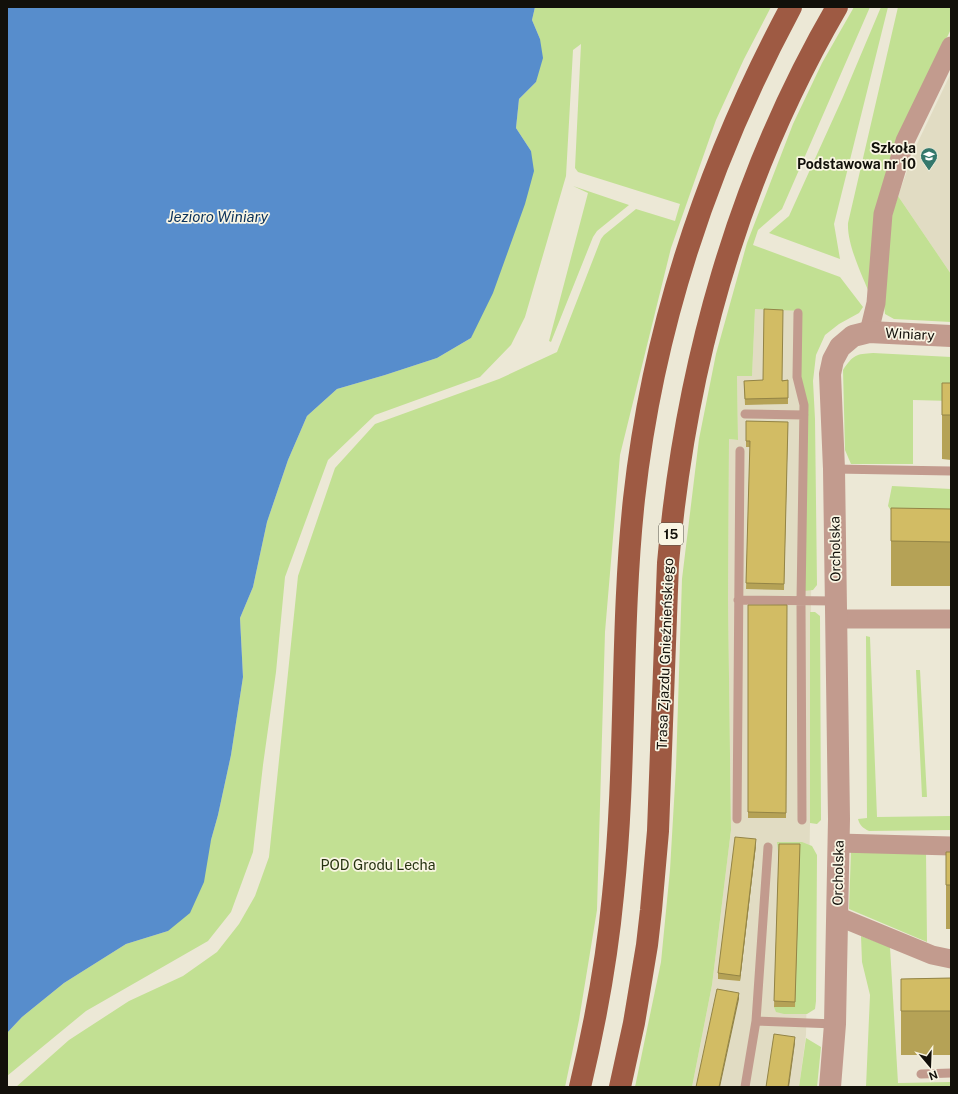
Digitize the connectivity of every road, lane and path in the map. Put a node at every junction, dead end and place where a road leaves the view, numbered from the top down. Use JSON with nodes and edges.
{"nodes":[{"id":1,"x":791,"y":7,"type":"edge"},
{"id":2,"x":837,"y":7,"type":"edge"},
{"id":3,"x":951,"y":46,"type":"edge"},
{"id":4,"x":798,"y":313,"type":"dead end"},
{"id":5,"x":869,"y":332,"type":"junction"},
{"id":6,"x":951,"y":336,"type":"edge"},
{"id":7,"x":745,"y":414,"type":"dead end"},
{"id":8,"x":804,"y":415,"type":"junction"},
{"id":9,"x":740,"y":452,"type":"dead end"},
{"id":10,"x":834,"y":469,"type":"junction"},
{"id":11,"x":951,"y":471,"type":"edge"},
{"id":12,"x":738,"y":600,"type":"junction"},
{"id":13,"x":801,"y":601,"type":"junction"},
{"id":14,"x":836,"y":610,"type":"junction"},
{"id":15,"x":951,"y":619,"type":"edge"},
{"id":16,"x":737,"y":819,"type":"dead end"},
{"id":17,"x":802,"y":820,"type":"dead end"},
{"id":18,"x":838,"y":843,"type":"junction"},
{"id":19,"x":951,"y":846,"type":"edge"},
{"id":20,"x":768,"y":847,"type":"dead end"},
{"id":21,"x":837,"y":916,"type":"junction"},
{"id":22,"x":951,"y":959,"type":"edge"},
{"id":23,"x":756,"y":1021,"type":"junction"},
{"id":24,"x":835,"y":1024,"type":"junction"},
{"id":25,"x":951,"y":1073,"type":"edge"},
{"id":26,"x":921,"y":1074,"type":"dead end"},
{"id":27,"x":580,"y":1087,"type":"edge"},
{"id":28,"x":620,"y":1087,"type":"edge"},
{"id":29,"x":745,"y":1087,"type":"edge"},
{"id":30,"x":830,"y":1087,"type":"edge"}],
"edges":[{"from":1,"to":27,"type":"main road"},
{"from":2,"to":28,"type":"main road","name":"Trasa Zjazdu Gnieźnieńskiego","number":"15"},
{"from":3,"to":5,"type":"street"},
{"from":4,"to":8,"type":"lane"},
{"from":5,"to":6,"type":"street","name":"Winiary"},
{"from":5,"to":10,"type":"street","name":"Orcholska"},
{"from":7,"to":8,"type":"lane"},
{"from":8,"to":13,"type":"lane"},
{"from":9,"to":12,"type":"lane"},
{"from":10,"to":11,"type":"lane"},
{"from":10,"to":14,"type":"street","name":"Orcholska"},
{"from":12,"to":13,"type":"lane"},
{"from":12,"to":16,"type":"lane"},
{"from":13,"to":14,"type":"lane"},
{"from":13,"to":17,"type":"lane"},
{"from":14,"to":15,"type":"street"},
{"from":14,"to":18,"type":"street","name":"Orcholska"},
{"from":18,"to":19,"type":"street"},
{"from":18,"to":21,"type":"street","name":"Orcholska"},
{"from":20,"to":23,"type":"lane"},
{"from":21,"to":22,"type":"street"},
{"from":21,"to":24,"type":"street","name":"Orcholska"},
{"from":23,"to":24,"type":"lane"},
{"from":23,"to":29,"type":"lane"},
{"from":24,"to":30,"type":"street","name":"Orcholska"},
{"from":25,"to":26,"type":"lane"}]}
